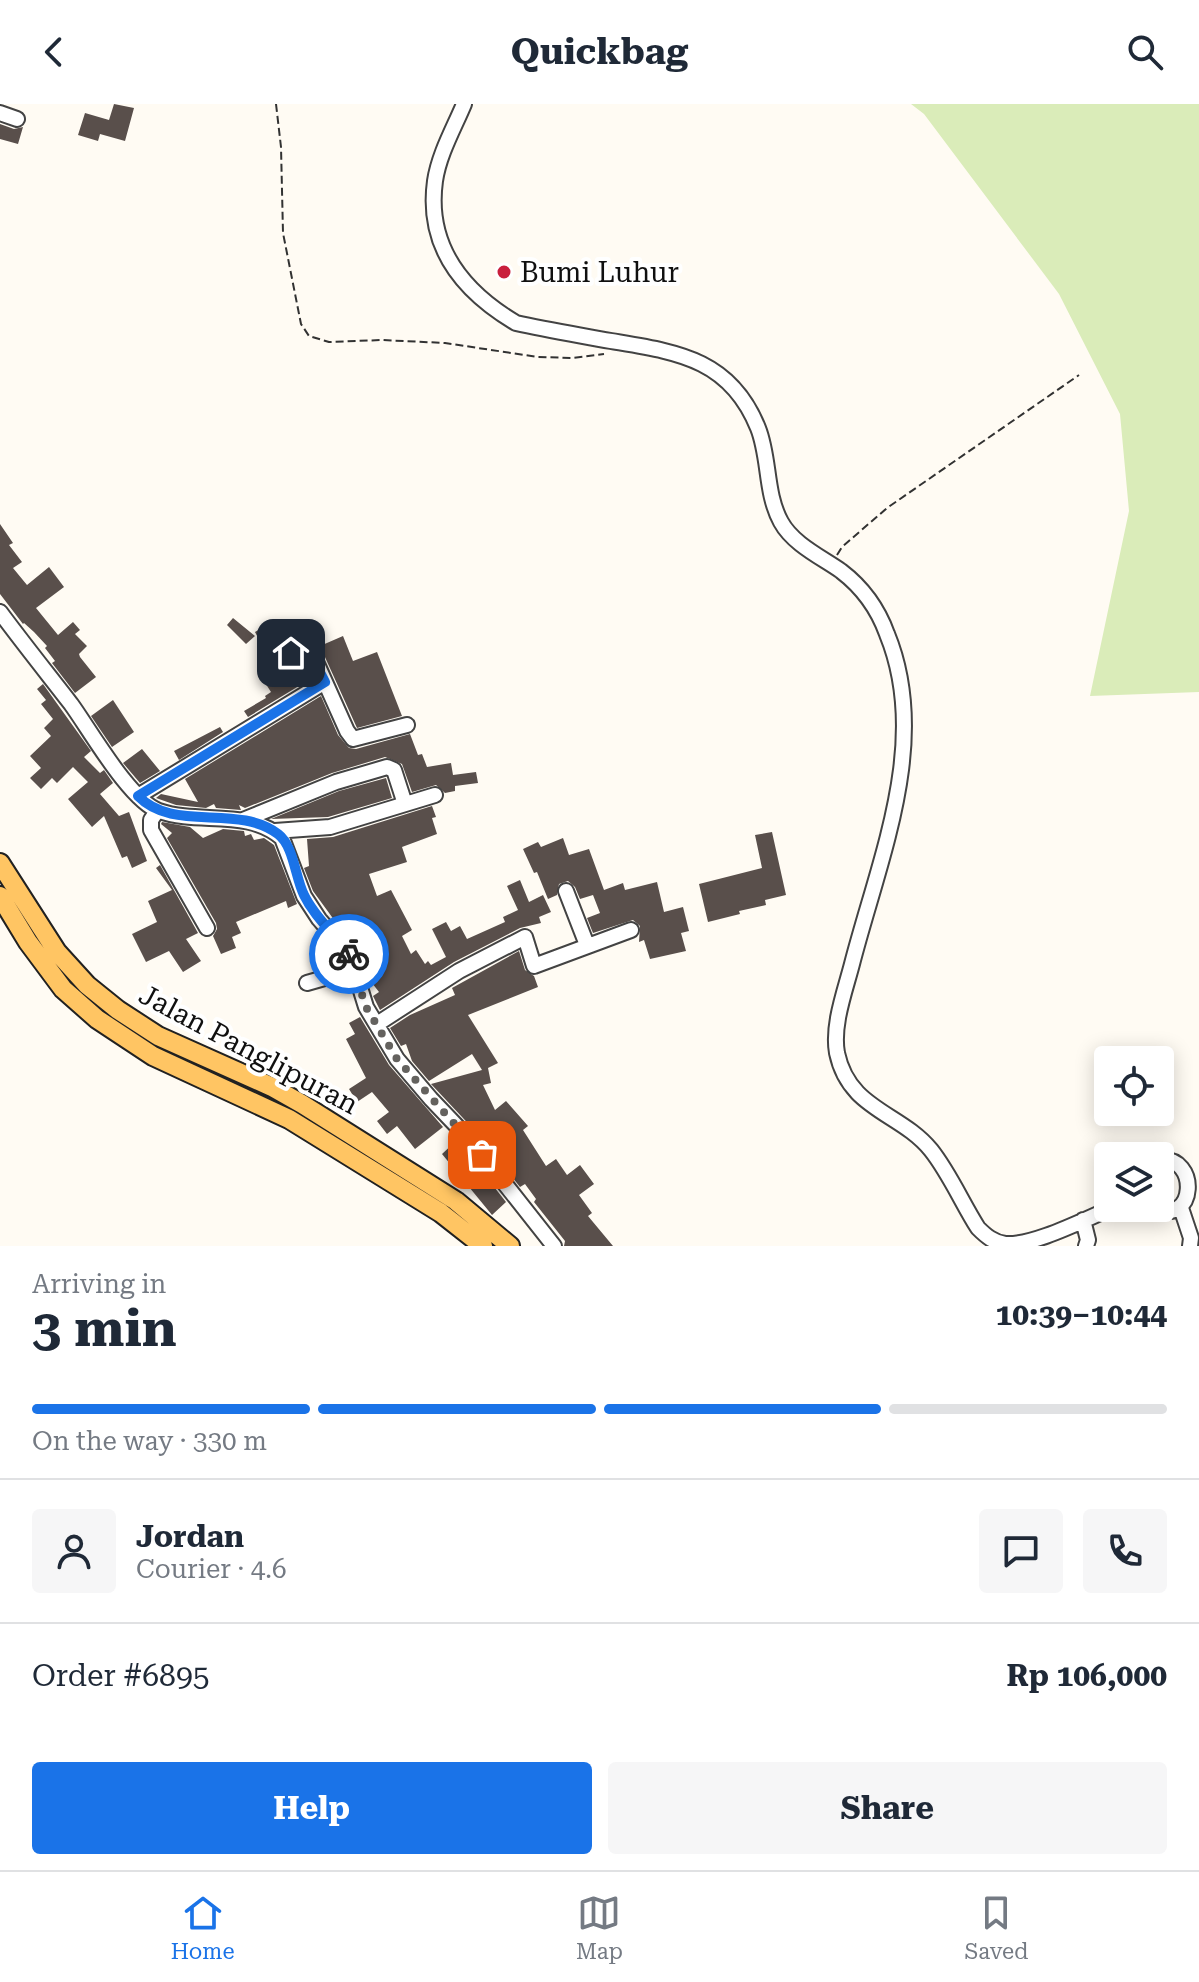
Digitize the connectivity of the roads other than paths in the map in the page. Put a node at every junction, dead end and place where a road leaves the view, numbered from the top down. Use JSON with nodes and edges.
{"nodes":[{"id":1,"x":464,"y":104,"type":"edge"},
{"id":2,"x":0,"y":113,"type":"edge"},
{"id":3,"x":17,"y":119,"type":"dead end"},
{"id":4,"x":0,"y":612,"type":"edge"},
{"id":5,"x":291,"y":653,"type":"dead end"},
{"id":6,"x":325,"y":682,"type":"junction"},
{"id":7,"x":407,"y":725,"type":"dead end"},
{"id":8,"x":435,"y":795,"type":"dead end"},
{"id":9,"x":138,"y":796,"type":"junction"},
{"id":10,"x":405,"y":804,"type":"junction"},
{"id":11,"x":157,"y":811,"type":"junction"},
{"id":12,"x":243,"y":820,"type":"junction"},
{"id":13,"x":275,"y":831,"type":"junction"},
{"id":14,"x":0,"y":863,"type":"edge"},
{"id":15,"x":566,"y":891,"type":"dead end"},
{"id":16,"x":0,"y":896,"type":"edge"},
{"id":17,"x":207,"y":928,"type":"dead end"},
{"id":18,"x":631,"y":930,"type":"dead end"},
{"id":19,"x":587,"y":945,"type":"junction"},
{"id":20,"x":356,"y":969,"type":"junction"},
{"id":21,"x":307,"y":983,"type":"dead end"},
{"id":22,"x":377,"y":1024,"type":"junction"},
{"id":23,"x":1174,"y":1161,"type":"edge"},
{"id":24,"x":1195,"y":1174,"type":"edge"},
{"id":25,"x":1181,"y":1208,"type":"junction"},
{"id":26,"x":1174,"y":1210,"type":"edge"},
{"id":27,"x":1094,"y":1215,"type":"edge"},
{"id":28,"x":1083,"y":1220,"type":"junction"},
{"id":29,"x":483,"y":1246,"type":"edge"},
{"id":30,"x":510,"y":1246,"type":"edge"},
{"id":31,"x":554,"y":1246,"type":"edge"},
{"id":32,"x":1086,"y":1246,"type":"edge"},
{"id":33,"x":1190,"y":1246,"type":"edge"}],
"edges":[{"from":1,"to":28,"type":"street"},
{"from":2,"to":3,"type":"street"},
{"from":4,"to":9,"type":"street"},
{"from":5,"to":6,"type":"street"},
{"from":6,"to":7,"type":"street"},
{"from":6,"to":9,"type":"street"},
{"from":8,"to":10,"type":"street"},
{"from":9,"to":11,"type":"street"},
{"from":10,"to":12,"type":"street"},
{"from":10,"to":13,"type":"street"},
{"from":11,"to":12,"type":"street"},
{"from":11,"to":17,"type":"street"},
{"from":12,"to":13,"type":"street"},
{"from":13,"to":20,"type":"street"},
{"from":14,"to":30,"type":"main road","name":"Jalan Panglipuran"},
{"from":15,"to":19,"type":"street"},
{"from":16,"to":29,"type":"main road","name":"Jalan Panglipuran"},
{"from":18,"to":19,"type":"street"},
{"from":19,"to":22,"type":"street"},
{"from":20,"to":21,"type":"street"},
{"from":20,"to":22,"type":"street"},
{"from":22,"to":31,"type":"street"},
{"from":23,"to":24,"type":"street"},
{"from":24,"to":25,"type":"street"},
{"from":25,"to":26,"type":"street"},
{"from":25,"to":33,"type":"street"},
{"from":27,"to":28,"type":"street"},
{"from":28,"to":32,"type":"street"}]}
